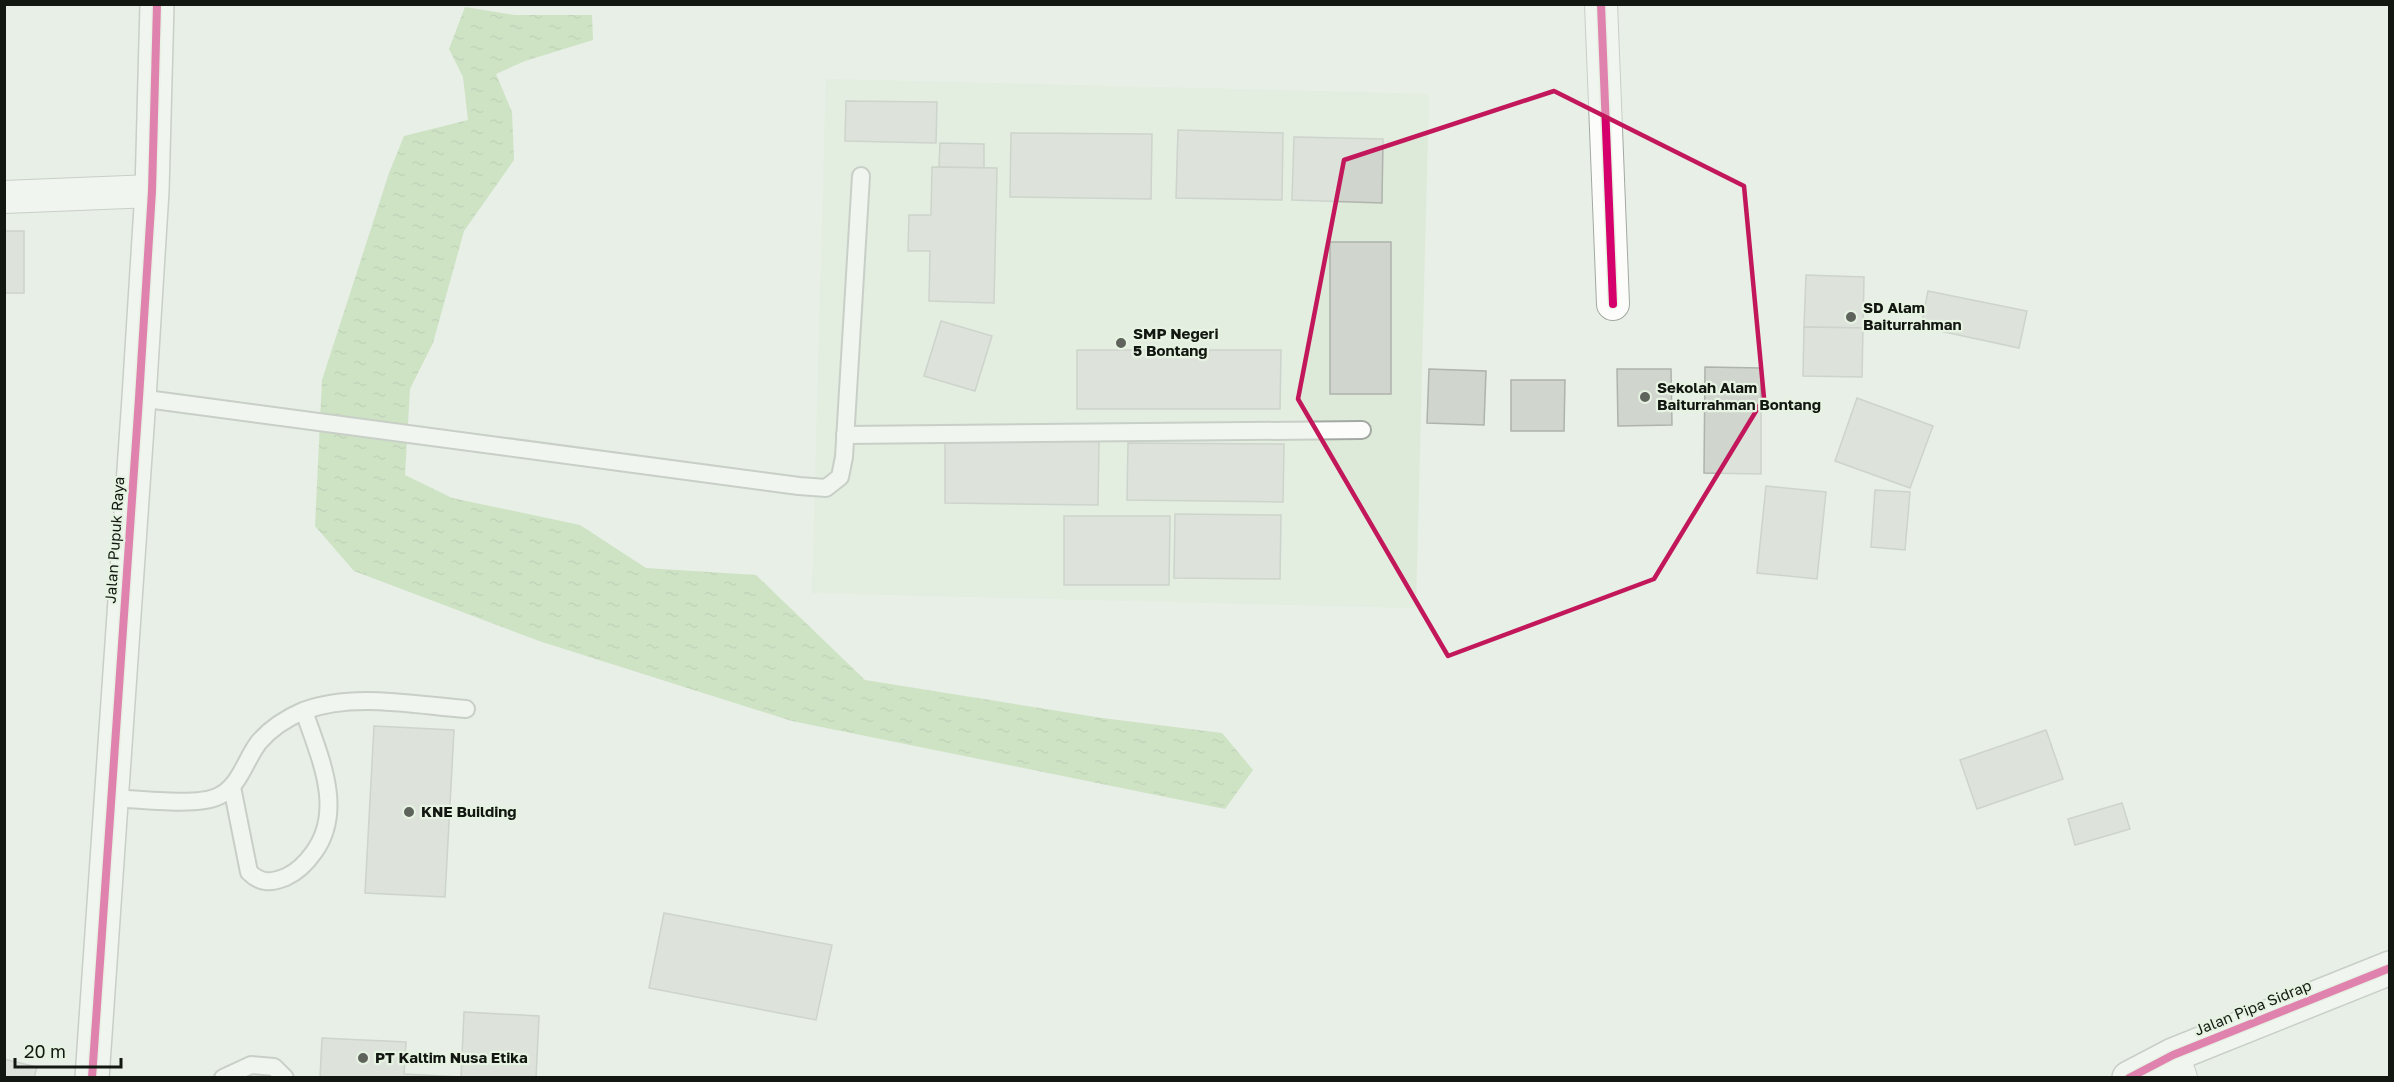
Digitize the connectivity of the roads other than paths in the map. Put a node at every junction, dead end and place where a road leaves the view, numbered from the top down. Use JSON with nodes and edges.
{"nodes":[{"id":1,"x":158,"y":4,"type":"edge"},
{"id":2,"x":1601,"y":4,"type":"edge"},
{"id":3,"x":861,"y":176,"type":"dead end"},
{"id":4,"x":152,"y":191,"type":"junction"},
{"id":5,"x":4,"y":197,"type":"edge"},
{"id":6,"x":1613,"y":304,"type":"dead end"},
{"id":7,"x":140,"y":398,"type":"junction"},
{"id":8,"x":1362,"y":430,"type":"dead end"},
{"id":9,"x":845,"y":435,"type":"junction"},
{"id":10,"x":466,"y":709,"type":"dead end"},
{"id":11,"x":304,"y":711,"type":"junction"},
{"id":12,"x":232,"y":787,"type":"junction"},
{"id":13,"x":110,"y":798,"type":"junction"},
{"id":14,"x":2390,"y":968,"type":"edge"},
{"id":15,"x":2177,"y":1066,"type":"edge"},
{"id":16,"x":92,"y":1077,"type":"edge"},
{"id":17,"x":224,"y":1077,"type":"edge"},
{"id":18,"x":285,"y":1077,"type":"edge"},
{"id":19,"x":2129,"y":1077,"type":"edge"}],
"edges":[{"from":1,"to":4,"type":"street","name":"Jalan Pupuk Raya"},
{"from":2,"to":6,"type":"street"},
{"from":3,"to":9,"type":"lane"},
{"from":4,"to":5,"type":"street"},
{"from":4,"to":7,"type":"street","name":"Jalan Pupuk Raya"},
{"from":7,"to":9,"type":"lane"},
{"from":7,"to":13,"type":"street","name":"Jalan Pupuk Raya"},
{"from":8,"to":9,"type":"lane"},
{"from":10,"to":11,"type":"lane"},
{"from":11,"to":12,"type":"lane"},
{"from":11,"to":12,"type":"lane"},
{"from":12,"to":13,"type":"lane"},
{"from":13,"to":16,"type":"street","name":"Jalan Pupuk Raya"},
{"from":14,"to":15,"type":"street","name":"Jalan Pipa Sidrap"},
{"from":15,"to":19,"type":"street","name":"Jalan Pipa Sidrap"},
{"from":17,"to":18,"type":"lane"}]}
